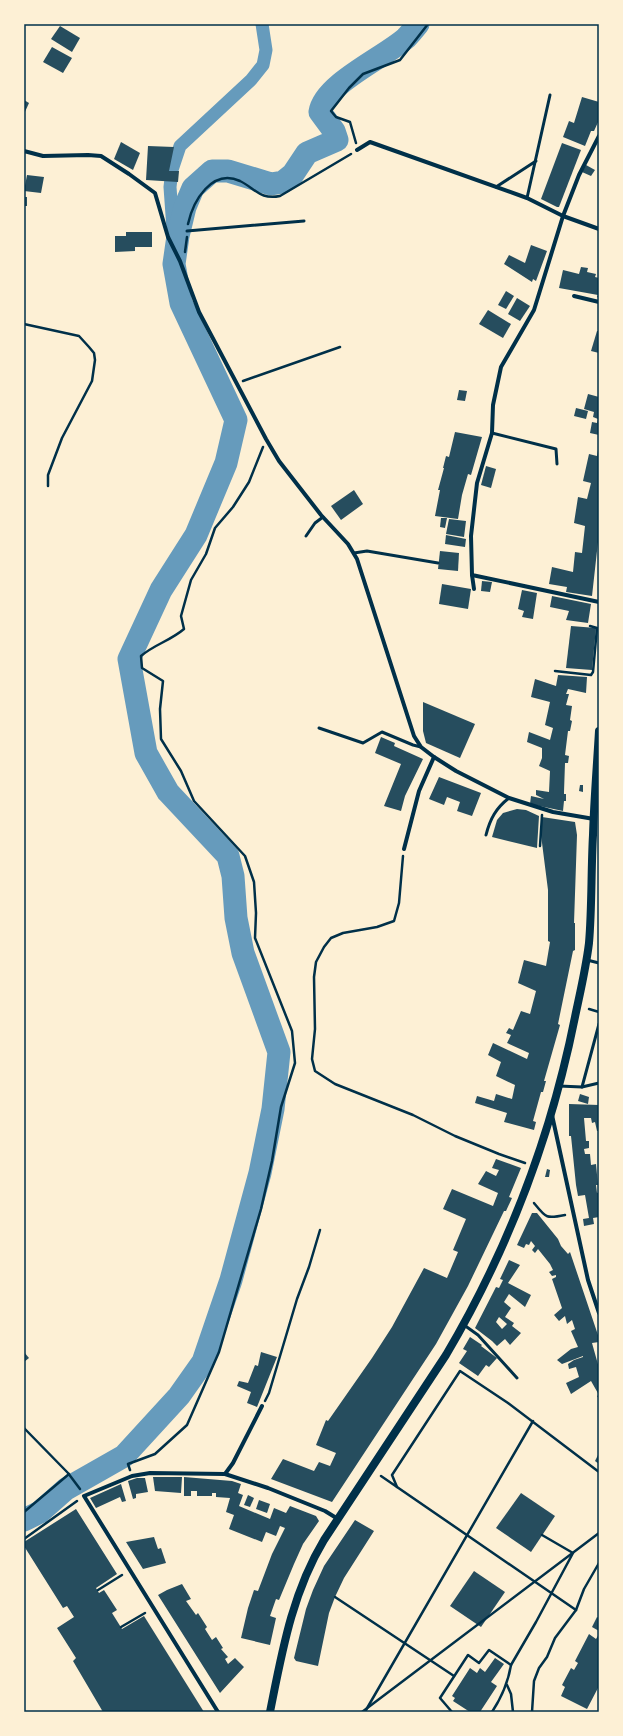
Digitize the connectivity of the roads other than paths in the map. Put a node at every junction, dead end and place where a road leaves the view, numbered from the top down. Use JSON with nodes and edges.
{"nodes":[{"id":1,"x":550,"y":95,"type":"dead end"},
{"id":2,"x":599,"y":136,"type":"edge"},
{"id":3,"x":357,"y":150,"type":"road end"},
{"id":4,"x":24,"y":151,"type":"edge"},
{"id":5,"x":536,"y":161,"type":"junction"},
{"id":6,"x":496,"y":187,"type":"junction"},
{"id":7,"x":527,"y":198,"type":"junction"},
{"id":8,"x":563,"y":216,"type":"junction"},
{"id":9,"x":304,"y":221,"type":"dead end"},
{"id":10,"x":599,"y":229,"type":"edge"},
{"id":11,"x":187,"y":231,"type":"road end"},
{"id":12,"x":574,"y":296,"type":"dead end"},
{"id":13,"x":599,"y":302,"type":"edge"},
{"id":14,"x":492,"y":433,"type":"junction"},
{"id":15,"x":557,"y":464,"type":"dead end"},
{"id":16,"x":323,"y":517,"type":"junction"},
{"id":17,"x":306,"y":536,"type":"dead end"},
{"id":18,"x":354,"y":553,"type":"junction"},
{"id":19,"x":438,"y":563,"type":"dead end"},
{"id":20,"x":472,"y":575,"type":"junction"},
{"id":21,"x":474,"y":589,"type":"dead end"},
{"id":22,"x":599,"y":602,"type":"edge"},
{"id":23,"x":319,"y":728,"type":"dead end"},
{"id":24,"x":599,"y":731,"type":"edge"},
{"id":25,"x":421,"y":747,"type":"junction"},
{"id":26,"x":434,"y":757,"type":"junction"},
{"id":27,"x":509,"y":798,"type":"junction"},
{"id":28,"x":594,"y":819,"type":"junction"},
{"id":29,"x":486,"y":835,"type":"dead end"},
{"id":30,"x":404,"y":849,"type":"road end"},
{"id":31,"x":586,"y":960,"type":"junction"},
{"id":32,"x":599,"y":963,"type":"edge"},
{"id":33,"x":599,"y":1024,"type":"edge"},
{"id":34,"x":599,"y":1083,"type":"edge"},
{"id":35,"x":559,"y":1086,"type":"junction"},
{"id":36,"x":582,"y":1086,"type":"junction"},
{"id":37,"x":552,"y":1113,"type":"junction"},
{"id":38,"x":599,"y":1313,"type":"edge"},
{"id":39,"x":464,"y":1325,"type":"junction"},
{"id":40,"x":517,"y":1378,"type":"dead end"},
{"id":41,"x":262,"y":1406,"type":"road end"},
{"id":42,"x":225,"y":1474,"type":"junction"},
{"id":43,"x":338,"y":1519,"type":"junction"},
{"id":44,"x":218,"y":1712,"type":"edge"},
{"id":45,"x":270,"y":1712,"type":"edge"}],
"edges":[{"from":1,"to":5,"type":"lane"},
{"from":2,"to":8,"type":"street"},
{"from":3,"to":6,"type":"street"},
{"from":4,"to":16,"type":"street"},
{"from":5,"to":6,"type":"lane"},
{"from":5,"to":7,"type":"lane"},
{"from":6,"to":7,"type":"street"},
{"from":7,"to":8,"type":"street"},
{"from":8,"to":10,"type":"street"},
{"from":8,"to":14,"type":"street"},
{"from":9,"to":11,"type":"lane"},
{"from":12,"to":13,"type":"street"},
{"from":14,"to":15,"type":"lane"},
{"from":14,"to":20,"type":"street"},
{"from":16,"to":17,"type":"lane"},
{"from":16,"to":18,"type":"street"},
{"from":18,"to":19,"type":"lane"},
{"from":18,"to":25,"type":"street"},
{"from":20,"to":21,"type":"street"},
{"from":20,"to":22,"type":"street"},
{"from":23,"to":25,"type":"lane"},
{"from":24,"to":28,"type":"main road"},
{"from":25,"to":26,"type":"street"},
{"from":26,"to":27,"type":"street"},
{"from":26,"to":30,"type":"street"},
{"from":27,"to":28,"type":"street"},
{"from":27,"to":29,"type":"lane"},
{"from":28,"to":31,"type":"main road"},
{"from":31,"to":32,"type":"lane"},
{"from":31,"to":35,"type":"main road"},
{"from":33,"to":36,"type":"lane"},
{"from":34,"to":36,"type":"lane"},
{"from":35,"to":36,"type":"lane"},
{"from":35,"to":37,"type":"main road"},
{"from":37,"to":38,"type":"street"},
{"from":37,"to":39,"type":"main road"},
{"from":39,"to":40,"type":"lane"},
{"from":39,"to":43,"type":"main road"},
{"from":41,"to":42,"type":"street"},
{"from":42,"to":43,"type":"street"},
{"from":42,"to":44,"type":"street"},
{"from":43,"to":45,"type":"main road"}]}
